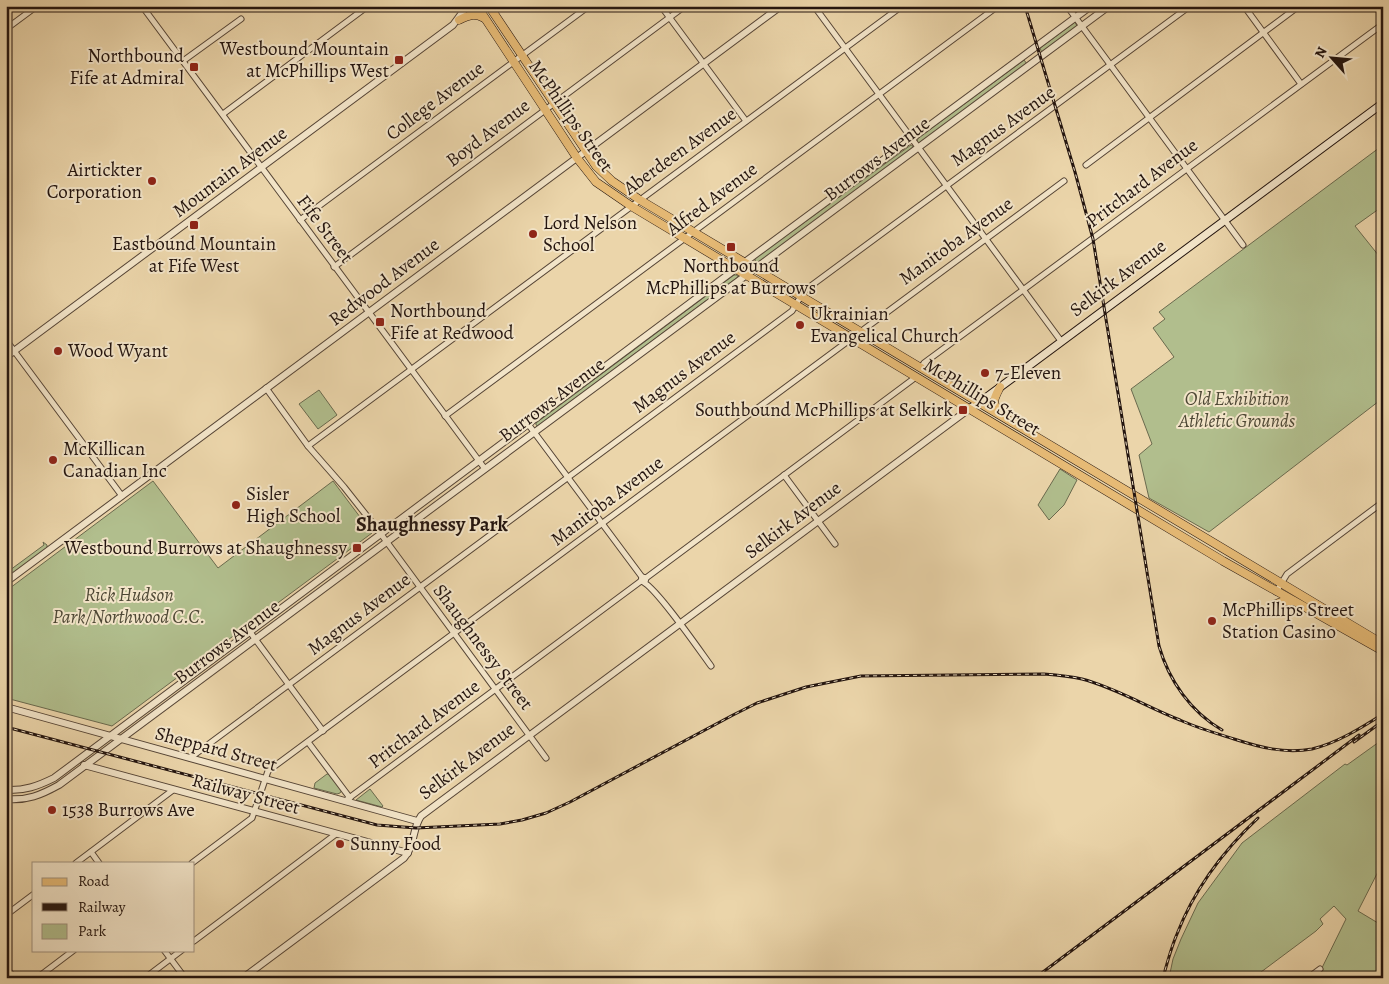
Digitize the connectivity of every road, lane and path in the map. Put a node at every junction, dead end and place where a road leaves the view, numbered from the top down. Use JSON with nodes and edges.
{"nodes":[{"id":1,"x":37,"y":6,"type":"edge"},
{"id":2,"x":368,"y":6,"type":"edge"},
{"id":3,"x":467,"y":6,"type":"edge"},
{"id":4,"x":477,"y":6,"type":"edge"},
{"id":5,"x":489,"y":6,"type":"edge"},
{"id":6,"x":589,"y":6,"type":"edge"},
{"id":7,"x":661,"y":6,"type":"edge"},
{"id":8,"x":685,"y":6,"type":"edge"},
{"id":9,"x":781,"y":6,"type":"edge"},
{"id":10,"x":814,"y":6,"type":"edge"},
{"id":11,"x":902,"y":6,"type":"edge"},
{"id":12,"x":998,"y":6,"type":"edge"},
{"id":13,"x":1067,"y":6,"type":"edge"},
{"id":14,"x":1091,"y":6,"type":"edge"},
{"id":15,"x":1109,"y":6,"type":"edge"},
{"id":16,"x":1190,"y":6,"type":"edge"},
{"id":17,"x":1244,"y":6,"type":"edge"},
{"id":18,"x":1299,"y":6,"type":"edge"},
{"id":19,"x":144,"y":7,"type":"edge"},
{"id":20,"x":669,"y":18,"type":"junction"},
{"id":21,"x":1076,"y":18,"type":"junction"},
{"id":22,"x":241,"y":19,"type":"dead end"},
{"id":23,"x":486,"y":19,"type":"junction"},
{"id":24,"x":458,"y":20,"type":"junction"},
{"id":25,"x":1383,"y":24,"type":"edge"},
{"id":26,"x":1082,"y":26,"type":"junction"},
{"id":27,"x":6,"y":29,"type":"edge"},
{"id":28,"x":1264,"y":32,"type":"junction"},
{"id":29,"x":845,"y":48,"type":"junction"},
{"id":30,"x":522,"y":56,"type":"junction"},
{"id":31,"x":183,"y":61,"type":"junction"},
{"id":32,"x":513,"y":62,"type":"junction"},
{"id":33,"x":703,"y":64,"type":"junction"},
{"id":34,"x":1110,"y":65,"type":"junction"},
{"id":35,"x":1301,"y":84,"type":"junction"},
{"id":36,"x":879,"y":94,"type":"junction"},
{"id":37,"x":1383,"y":102,"type":"edge"},
{"id":38,"x":552,"y":104,"type":"junction"},
{"id":39,"x":545,"y":110,"type":"junction"},
{"id":40,"x":223,"y":114,"type":"junction"},
{"id":41,"x":1149,"y":117,"type":"junction"},
{"id":42,"x":746,"y":121,"type":"junction"},
{"id":43,"x":912,"y":139,"type":"junction"},
{"id":44,"x":918,"y":147,"type":"junction"},
{"id":45,"x":586,"y":151,"type":"junction"},
{"id":46,"x":577,"y":158,"type":"junction"},
{"id":47,"x":1086,"y":165,"type":"dead end"},
{"id":48,"x":262,"y":168,"type":"junction"},
{"id":49,"x":1187,"y":168,"type":"junction"},
{"id":50,"x":1064,"y":181,"type":"dead end"},
{"id":51,"x":946,"y":186,"type":"junction"},
{"id":52,"x":640,"y":200,"type":"junction"},
{"id":53,"x":631,"y":206,"type":"junction"},
{"id":54,"x":1225,"y":219,"type":"junction"},
{"id":55,"x":300,"y":220,"type":"junction"},
{"id":56,"x":693,"y":231,"type":"junction"},
{"id":57,"x":685,"y":238,"type":"junction"},
{"id":58,"x":985,"y":239,"type":"junction"},
{"id":59,"x":1243,"y":245,"type":"dead end"},
{"id":60,"x":744,"y":262,"type":"junction"},
{"id":61,"x":334,"y":267,"type":"junction"},
{"id":62,"x":755,"y":268,"type":"junction"},
{"id":63,"x":736,"y":269,"type":"junction"},
{"id":64,"x":746,"y":275,"type":"junction"},
{"id":65,"x":1023,"y":290,"type":"junction"},
{"id":66,"x":801,"y":296,"type":"junction"},
{"id":67,"x":796,"y":304,"type":"junction"},
{"id":68,"x":368,"y":312,"type":"junction"},
{"id":69,"x":860,"y":331,"type":"junction"},
{"id":70,"x":852,"y":338,"type":"junction"},
{"id":71,"x":6,"y":340,"type":"edge"},
{"id":72,"x":1061,"y":341,"type":"junction"},
{"id":73,"x":14,"y":351,"type":"junction"},
{"id":74,"x":6,"y":357,"type":"edge"},
{"id":75,"x":921,"y":368,"type":"junction"},
{"id":76,"x":411,"y":370,"type":"junction"},
{"id":77,"x":916,"y":376,"type":"junction"},
{"id":78,"x":1000,"y":387,"type":"junction"},
{"id":79,"x":266,"y":388,"type":"junction"},
{"id":80,"x":980,"y":402,"type":"junction"},
{"id":81,"x":969,"y":408,"type":"junction"},
{"id":82,"x":445,"y":416,"type":"junction"},
{"id":83,"x":1003,"y":417,"type":"junction"},
{"id":84,"x":528,"y":424,"type":"junction"},
{"id":85,"x":534,"y":432,"type":"junction"},
{"id":86,"x":1035,"y":436,"type":"junction"},
{"id":87,"x":1030,"y":445,"type":"junction"},
{"id":88,"x":308,"y":446,"type":"junction"},
{"id":89,"x":479,"y":461,"type":"junction"},
{"id":90,"x":484,"y":469,"type":"junction"},
{"id":91,"x":784,"y":475,"type":"junction"},
{"id":92,"x":568,"y":477,"type":"junction"},
{"id":93,"x":122,"y":496,"type":"junction"},
{"id":94,"x":1383,"y":502,"type":"edge"},
{"id":95,"x":1172,"y":518,"type":"junction"},
{"id":96,"x":818,"y":521,"type":"junction"},
{"id":97,"x":602,"y":524,"type":"junction"},
{"id":98,"x":1165,"y":525,"type":"junction"},
{"id":99,"x":380,"y":534,"type":"junction"},
{"id":100,"x":386,"y":542,"type":"junction"},
{"id":101,"x":835,"y":544,"type":"dead end"},
{"id":102,"x":1228,"y":552,"type":"junction"},
{"id":103,"x":1223,"y":561,"type":"junction"},
{"id":104,"x":644,"y":579,"type":"junction"},
{"id":105,"x":6,"y":582,"type":"edge"},
{"id":106,"x":1280,"y":584,"type":"junction"},
{"id":107,"x":420,"y":587,"type":"junction"},
{"id":108,"x":1276,"y":592,"type":"junction"},
{"id":109,"x":1292,"y":600,"type":"junction"},
{"id":110,"x":1273,"y":605,"type":"dead end"},
{"id":111,"x":680,"y":624,"type":"junction"},
{"id":112,"x":250,"y":632,"type":"junction"},
{"id":113,"x":454,"y":633,"type":"junction"},
{"id":114,"x":255,"y":640,"type":"junction"},
{"id":115,"x":1383,"y":644,"type":"edge"},
{"id":116,"x":1383,"y":651,"type":"edge"},
{"id":117,"x":712,"y":666,"type":"dead end"},
{"id":118,"x":288,"y":685,"type":"junction"},
{"id":119,"x":495,"y":689,"type":"junction"},
{"id":120,"x":6,"y":707,"type":"edge"},
{"id":121,"x":323,"y":731,"type":"junction"},
{"id":122,"x":529,"y":735,"type":"junction"},
{"id":123,"x":111,"y":736,"type":"junction"},
{"id":124,"x":121,"y":739,"type":"junction"},
{"id":125,"x":308,"y":742,"type":"junction"},
{"id":126,"x":190,"y":758,"type":"junction"},
{"id":127,"x":546,"y":758,"type":"dead end"},
{"id":128,"x":80,"y":759,"type":"junction"},
{"id":129,"x":85,"y":766,"type":"junction"},
{"id":130,"x":266,"y":778,"type":"junction"},
{"id":131,"x":6,"y":790,"type":"edge"},
{"id":132,"x":173,"y":790,"type":"junction"},
{"id":133,"x":6,"y":799,"type":"edge"},
{"id":134,"x":348,"y":799,"type":"junction"},
{"id":135,"x":254,"y":812,"type":"junction"},
{"id":136,"x":417,"y":821,"type":"junction"},
{"id":137,"x":336,"y":834,"type":"junction"},
{"id":138,"x":91,"y":852,"type":"junction"},
{"id":139,"x":408,"y":853,"type":"junction"},
{"id":140,"x":77,"y":862,"type":"edge"},
{"id":141,"x":98,"y":862,"type":"edge"},
{"id":142,"x":193,"y":862,"type":"edge"},
{"id":143,"x":32,"y":895,"type":"edge"},
{"id":144,"x":6,"y":914,"type":"edge"},
{"id":145,"x":195,"y":940,"type":"edge"},
{"id":146,"x":71,"y":952,"type":"edge"},
{"id":147,"x":165,"y":952,"type":"edge"},
{"id":148,"x":179,"y":952,"type":"edge"},
{"id":149,"x":170,"y":959,"type":"junction"},
{"id":150,"x":6,"y":967,"type":"edge"},
{"id":151,"x":1320,"y":969,"type":"dead end"},
{"id":152,"x":14,"y":978,"type":"edge"},
{"id":153,"x":37,"y":978,"type":"edge"},
{"id":154,"x":145,"y":978,"type":"edge"},
{"id":155,"x":185,"y":978,"type":"edge"},
{"id":156,"x":243,"y":978,"type":"edge"},
{"id":157,"x":1308,"y":978,"type":"edge"}],
"edges":[{"from":1,"to":27,"type":"street"},
{"from":2,"to":40,"type":"street"},
{"from":3,"to":24,"type":"street","name":"Mountain Avenue"},
{"from":4,"to":23,"type":"main road","name":"McPhillips Street"},
{"from":5,"to":30,"type":"main road","name":"McPhillips Street"},
{"from":6,"to":30,"type":"street","name":"College Avenue"},
{"from":7,"to":20,"type":"street"},
{"from":8,"to":20,"type":"street","name":"Boyd Avenue"},
{"from":9,"to":33,"type":"street","name":"Redwood Avenue"},
{"from":10,"to":29,"type":"street"},
{"from":11,"to":29,"type":"street","name":"Aberdeen Avenue"},
{"from":12,"to":36,"type":"street","name":"Alfred Avenue"},
{"from":13,"to":21,"type":"street"},
{"from":14,"to":21,"type":"street","name":"Burrows Avenue"},
{"from":15,"to":26,"type":"street","name":"Burrows Avenue"},
{"from":16,"to":34,"type":"street","name":"Magnus Avenue"},
{"from":17,"to":28,"type":"street"},
{"from":18,"to":28,"type":"street"},
{"from":19,"to":31,"type":"street","name":"Fife Street"},
{"from":20,"to":33,"type":"street"},
{"from":20,"to":38,"type":"street","name":"Boyd Avenue"},
{"from":21,"to":26,"type":"street"},
{"from":21,"to":43,"type":"street","name":"Burrows Avenue"},
{"from":22,"to":31,"type":"street"},
{"from":23,"to":24,"type":"main road"},
{"from":23,"to":32,"type":"main road","name":"McPhillips Street"},
{"from":24,"to":48,"type":"street","name":"Mountain Avenue"},
{"from":25,"to":35,"type":"street","name":"Pritchard Avenue"},
{"from":26,"to":34,"type":"street"},
{"from":26,"to":44,"type":"street","name":"Burrows Avenue"},
{"from":28,"to":35,"type":"street"},
{"from":28,"to":41,"type":"street"},
{"from":29,"to":36,"type":"street"},
{"from":29,"to":42,"type":"street","name":"Aberdeen Avenue"},
{"from":30,"to":32,"type":"street","name":"College Avenue"},
{"from":30,"to":38,"type":"main road","name":"McPhillips Street"},
{"from":31,"to":40,"type":"street","name":"Fife Street"},
{"from":32,"to":39,"type":"main road","name":"McPhillips Street"},
{"from":32,"to":55,"type":"street","name":"College Avenue"},
{"from":33,"to":42,"type":"street"},
{"from":33,"to":45,"type":"street","name":"Redwood Avenue"},
{"from":34,"to":41,"type":"street"},
{"from":34,"to":51,"type":"street","name":"Magnus Avenue"},
{"from":35,"to":49,"type":"street","name":"Pritchard Avenue"},
{"from":36,"to":43,"type":"street"},
{"from":36,"to":56,"type":"street","name":"Alfred Avenue"},
{"from":37,"to":54,"type":"main road","name":"Selkirk Avenue"},
{"from":38,"to":39,"type":"street","name":"Boyd Avenue"},
{"from":38,"to":45,"type":"main road","name":"McPhillips Street"},
{"from":39,"to":46,"type":"main road","name":"McPhillips Street"},
{"from":39,"to":61,"type":"street","name":"Boyd Avenue"},
{"from":40,"to":48,"type":"street","name":"Fife Street"},
{"from":41,"to":47,"type":"street"},
{"from":41,"to":49,"type":"street"},
{"from":42,"to":52,"type":"street","name":"Aberdeen Avenue"},
{"from":43,"to":44,"type":"street"},
{"from":43,"to":60,"type":"street","name":"Burrows Avenue"},
{"from":44,"to":51,"type":"street"},
{"from":44,"to":62,"type":"street","name":"Burrows Avenue"},
{"from":45,"to":46,"type":"street","name":"Redwood Avenue"},
{"from":45,"to":52,"type":"main road","name":"McPhillips Street"},
{"from":46,"to":53,"type":"main road","name":"McPhillips Street"},
{"from":46,"to":68,"type":"street","name":"Redwood Avenue"},
{"from":48,"to":55,"type":"street","name":"Fife Street"},
{"from":48,"to":73,"type":"street","name":"Mountain Avenue"},
{"from":49,"to":54,"type":"street"},
{"from":49,"to":65,"type":"street","name":"Pritchard Avenue"},
{"from":50,"to":58,"type":"street","name":"Manitoba Avenue"},
{"from":51,"to":58,"type":"street"},
{"from":51,"to":66,"type":"street","name":"Magnus Avenue"},
{"from":52,"to":53,"type":"street","name":"Aberdeen Avenue"},
{"from":52,"to":56,"type":"main road","name":"McPhillips Street"},
{"from":53,"to":57,"type":"main road","name":"McPhillips Street"},
{"from":53,"to":76,"type":"street","name":"Aberdeen Avenue"},
{"from":54,"to":59,"type":"street"},
{"from":54,"to":72,"type":"main road","name":"Selkirk Avenue"},
{"from":55,"to":61,"type":"street","name":"Fife Street"},
{"from":56,"to":57,"type":"street","name":"Alfred Avenue"},
{"from":56,"to":60,"type":"main road","name":"McPhillips Street"},
{"from":57,"to":63,"type":"main road","name":"McPhillips Street"},
{"from":57,"to":82,"type":"street","name":"Alfred Avenue"},
{"from":58,"to":65,"type":"street"},
{"from":58,"to":69,"type":"street","name":"Manitoba Avenue"},
{"from":60,"to":62,"type":"main road","name":"McPhillips Street"},
{"from":60,"to":63,"type":"street","name":"Burrows Avenue"},
{"from":61,"to":68,"type":"street","name":"Fife Street"},
{"from":62,"to":64,"type":"street","name":"Burrows Avenue"},
{"from":62,"to":66,"type":"main road","name":"McPhillips Street"},
{"from":63,"to":64,"type":"main road","name":"McPhillips Street"},
{"from":63,"to":84,"type":"street","name":"Burrows Avenue"},
{"from":64,"to":67,"type":"main road","name":"McPhillips Street"},
{"from":64,"to":85,"type":"street","name":"Burrows Avenue"},
{"from":65,"to":72,"type":"street"},
{"from":65,"to":75,"type":"street","name":"Pritchard Avenue"},
{"from":66,"to":67,"type":"street","name":"Magnus Avenue"},
{"from":66,"to":69,"type":"main road","name":"McPhillips Street"},
{"from":67,"to":70,"type":"main road","name":"McPhillips Street"},
{"from":67,"to":92,"type":"street","name":"Magnus Avenue"},
{"from":68,"to":76,"type":"street","name":"Fife Street"},
{"from":68,"to":79,"type":"street","name":"Redwood Avenue"},
{"from":69,"to":70,"type":"street","name":"Manitoba Avenue"},
{"from":69,"to":75,"type":"main road","name":"McPhillips Street"},
{"from":70,"to":77,"type":"main road","name":"McPhillips Street"},
{"from":70,"to":97,"type":"street","name":"Manitoba Avenue"},
{"from":71,"to":73,"type":"street"},
{"from":72,"to":78,"type":"main road","name":"Selkirk Avenue"},
{"from":73,"to":74,"type":"street","name":"Mountain Avenue"},
{"from":73,"to":93,"type":"street"},
{"from":75,"to":80,"type":"main road","name":"McPhillips Street"},
{"from":76,"to":82,"type":"street","name":"Fife Street"},
{"from":76,"to":88,"type":"street","name":"Aberdeen Avenue"},
{"from":77,"to":81,"type":"main road","name":"McPhillips Street"},
{"from":77,"to":91,"type":"street","name":"Pritchard Avenue"},
{"from":78,"to":80,"type":"main road","name":"Selkirk Avenue"},
{"from":78,"to":83,"type":"main road"},
{"from":79,"to":88,"type":"street","name":"Shaughnessy Street"},
{"from":79,"to":93,"type":"street","name":"Redwood Avenue"},
{"from":80,"to":81,"type":"main road","name":"Selkirk Avenue"},
{"from":80,"to":83,"type":"main road","name":"McPhillips Street"},
{"from":81,"to":87,"type":"main road","name":"McPhillips Street"},
{"from":81,"to":96,"type":"street","name":"Selkirk Avenue"},
{"from":82,"to":89,"type":"street","name":"Fife Street"},
{"from":83,"to":86,"type":"main road","name":"McPhillips Street"},
{"from":84,"to":85,"type":"street"},
{"from":84,"to":89,"type":"street","name":"Burrows Avenue"},
{"from":85,"to":90,"type":"street","name":"Burrows Avenue"},
{"from":85,"to":92,"type":"street"},
{"from":86,"to":87,"type":"main road"},
{"from":86,"to":95,"type":"main road","name":"McPhillips Street"},
{"from":87,"to":98,"type":"main road","name":"McPhillips Street"},
{"from":88,"to":99,"type":"street","name":"Shaughnessy Street"},
{"from":89,"to":90,"type":"street","name":"Fife Street"},
{"from":89,"to":99,"type":"street","name":"Burrows Avenue"},
{"from":90,"to":100,"type":"street","name":"Burrows Avenue"},
{"from":91,"to":96,"type":"street"},
{"from":91,"to":104,"type":"street","name":"Pritchard Avenue"},
{"from":92,"to":97,"type":"street"},
{"from":92,"to":107,"type":"street","name":"Magnus Avenue"},
{"from":93,"to":105,"type":"street","name":"Redwood Avenue"},
{"from":94,"to":106,"type":"street"},
{"from":95,"to":98,"type":"main road"},
{"from":95,"to":102,"type":"main road","name":"McPhillips Street"},
{"from":96,"to":101,"type":"street"},
{"from":96,"to":111,"type":"street","name":"Selkirk Avenue"},
{"from":97,"to":104,"type":"street"},
{"from":97,"to":113,"type":"street","name":"Manitoba Avenue"},
{"from":98,"to":103,"type":"main road","name":"McPhillips Street"},
{"from":99,"to":100,"type":"street","name":"Shaughnessy Street"},
{"from":99,"to":112,"type":"street","name":"Burrows Avenue"},
{"from":100,"to":107,"type":"street","name":"Shaughnessy Street"},
{"from":100,"to":114,"type":"street","name":"Burrows Avenue"},
{"from":102,"to":103,"type":"main road"},
{"from":102,"to":106,"type":"main road","name":"McPhillips Street"},
{"from":103,"to":108,"type":"main road","name":"McPhillips Street"},
{"from":104,"to":111,"type":"street"},
{"from":104,"to":119,"type":"street","name":"Pritchard Avenue"},
{"from":106,"to":108,"type":"street"},
{"from":106,"to":115,"type":"main road","name":"McPhillips Street"},
{"from":107,"to":113,"type":"street","name":"Shaughnessy Street"},
{"from":107,"to":118,"type":"street","name":"Magnus Avenue"},
{"from":108,"to":109,"type":"main road","name":"McPhillips Street"},
{"from":109,"to":110,"type":"main road"},
{"from":109,"to":116,"type":"main road","name":"McPhillips Street"},
{"from":111,"to":117,"type":"street"},
{"from":111,"to":122,"type":"street","name":"Selkirk Avenue"},
{"from":112,"to":114,"type":"street"},
{"from":112,"to":123,"type":"street","name":"Burrows Avenue"},
{"from":113,"to":119,"type":"street","name":"Shaughnessy Street"},
{"from":113,"to":121,"type":"street","name":"Manitoba Avenue"},
{"from":114,"to":118,"type":"street"},
{"from":114,"to":124,"type":"street","name":"Burrows Avenue"},
{"from":118,"to":121,"type":"street"},
{"from":118,"to":126,"type":"street","name":"Magnus Avenue"},
{"from":119,"to":122,"type":"street","name":"Shaughnessy Street"},
{"from":119,"to":134,"type":"street","name":"Pritchard Avenue"},
{"from":120,"to":123,"type":"street","name":"Sheppard Street"},
{"from":121,"to":125,"type":"street","name":"Manitoba Avenue"},
{"from":122,"to":127,"type":"street","name":"Shaughnessy Street"},
{"from":122,"to":136,"type":"street","name":"Selkirk Avenue"},
{"from":123,"to":124,"type":"street","name":"Sheppard Street"},
{"from":123,"to":128,"type":"street","name":"Burrows Avenue"},
{"from":124,"to":126,"type":"street","name":"Sheppard Street"},
{"from":124,"to":129,"type":"street","name":"Burrows Avenue"},
{"from":125,"to":130,"type":"street","name":"Manitoba Avenue"},
{"from":125,"to":134,"type":"street"},
{"from":126,"to":130,"type":"street","name":"Sheppard Street"},
{"from":128,"to":129,"type":"street"},
{"from":128,"to":131,"type":"street","name":"Burrows Avenue"},
{"from":129,"to":132,"type":"street","name":"Railway Street"},
{"from":129,"to":133,"type":"street","name":"Burrows Avenue"},
{"from":130,"to":134,"type":"street","name":"Sheppard Street"},
{"from":130,"to":135,"type":"street","name":"Manitoba Avenue"},
{"from":132,"to":135,"type":"street","name":"Railway Street"},
{"from":132,"to":138,"type":"street"},
{"from":134,"to":136,"type":"street","name":"Sheppard Street"},
{"from":135,"to":137,"type":"street","name":"Railway Street"},
{"from":135,"to":142,"type":"street","name":"Manitoba Avenue"},
{"from":136,"to":139,"type":"street","name":"Selkirk Avenue"},
{"from":137,"to":139,"type":"street","name":"Railway Street"},
{"from":137,"to":145,"type":"street"},
{"from":138,"to":140,"type":"street"},
{"from":138,"to":141,"type":"street"},
{"from":139,"to":156,"type":"street"},
{"from":143,"to":144,"type":"street"},
{"from":146,"to":153,"type":"street"},
{"from":147,"to":149,"type":"street"},
{"from":148,"to":149,"type":"street"},
{"from":149,"to":154,"type":"street"},
{"from":149,"to":155,"type":"street"},
{"from":150,"to":152,"type":"street"},
{"from":151,"to":157,"type":"street"}]}
